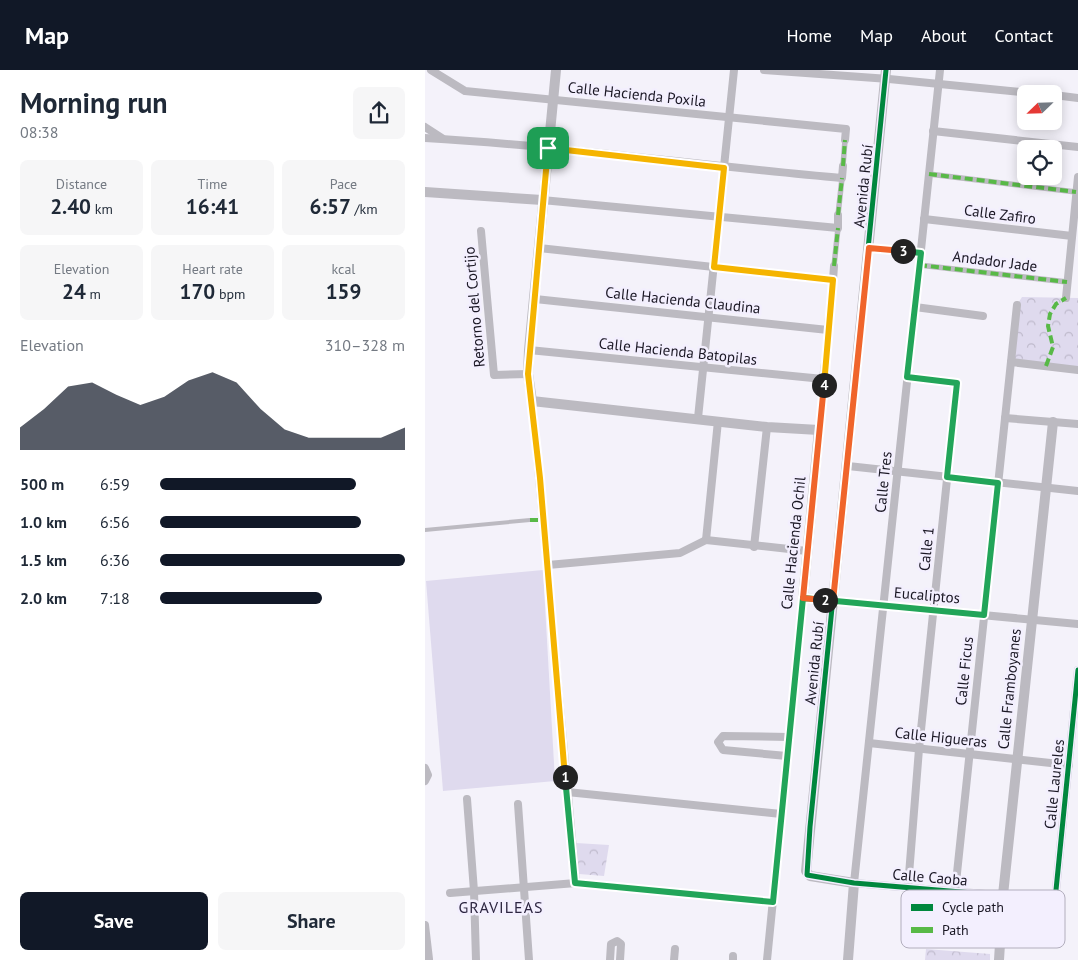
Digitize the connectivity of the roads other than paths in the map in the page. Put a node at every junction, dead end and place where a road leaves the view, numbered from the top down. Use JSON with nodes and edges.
{"nodes":[{"id":1,"x":431,"y":70,"type":"edge"},
{"id":2,"x":556,"y":70,"type":"edge"},
{"id":3,"x":734,"y":70,"type":"edge"},
{"id":4,"x":764,"y":70,"type":"edge"},
{"id":5,"x":940,"y":70,"type":"edge"},
{"id":6,"x":785,"y":71,"type":"edge"},
{"id":7,"x":837,"y":73,"type":"edge"},
{"id":8,"x":886,"y":74,"type":"edge"},
{"id":9,"x":938,"y":83,"type":"junction"},
{"id":10,"x":1017,"y":92,"type":"edge"},
{"id":11,"x":1063,"y":96,"type":"edge"},
{"id":12,"x":553,"y":98,"type":"junction"},
{"id":13,"x":1078,"y":98,"type":"edge"},
{"id":14,"x":729,"y":117,"type":"junction"},
{"id":15,"x":425,"y":127,"type":"edge"},
{"id":16,"x":846,"y":129,"type":"joint"},
{"id":17,"x":933,"y":131,"type":"junction"},
{"id":18,"x":425,"y":138,"type":"edge"},
{"id":19,"x":444,"y":139,"type":"junction"},
{"id":20,"x":845,"y":140,"type":"joint"},
{"id":21,"x":1078,"y":147,"type":"edge"},
{"id":22,"x":548,"y":148,"type":"junction"},
{"id":23,"x":843,"y":166,"type":"joint"},
{"id":24,"x":724,"y":168,"type":"junction"},
{"id":25,"x":929,"y":174,"type":"junction"},
{"id":26,"x":1078,"y":177,"type":"edge"},
{"id":27,"x":841,"y":178,"type":"junction"},
{"id":28,"x":425,"y":192,"type":"edge"},
{"id":29,"x":1076,"y":192,"type":"junction"},
{"id":30,"x":542,"y":200,"type":"junction"},
{"id":31,"x":838,"y":215,"type":"joint"},
{"id":32,"x":719,"y":216,"type":"junction"},
{"id":33,"x":924,"y":219,"type":"junction"},
{"id":34,"x":838,"y":228,"type":"junction"},
{"id":35,"x":481,"y":231,"type":"dead end"},
{"id":36,"x":1072,"y":236,"type":"junction"},
{"id":37,"x":539,"y":248,"type":"junction"},
{"id":38,"x":869,"y":248,"type":"junction"},
{"id":39,"x":921,"y":253,"type":"junction"},
{"id":40,"x":919,"y":264,"type":"junction"},
{"id":41,"x":834,"y":266,"type":"joint"},
{"id":42,"x":714,"y":267,"type":"junction"},
{"id":43,"x":833,"y":280,"type":"junction"},
{"id":44,"x":1067,"y":282,"type":"junction"},
{"id":45,"x":1065,"y":298,"type":"dead end"},
{"id":46,"x":535,"y":299,"type":"junction"},
{"id":47,"x":1017,"y":305,"type":"dead end"},
{"id":48,"x":915,"y":306,"type":"junction"},
{"id":49,"x":829,"y":316,"type":"joint"},
{"id":50,"x":983,"y":316,"type":"dead end"},
{"id":51,"x":709,"y":317,"type":"junction"},
{"id":52,"x":828,"y":330,"type":"junction"},
{"id":53,"x":529,"y":350,"type":"junction"},
{"id":54,"x":1011,"y":362,"type":"junction"},
{"id":55,"x":825,"y":363,"type":"joint"},
{"id":56,"x":704,"y":368,"type":"junction"},
{"id":57,"x":1078,"y":370,"type":"edge"},
{"id":58,"x":528,"y":374,"type":"junction"},
{"id":59,"x":907,"y":377,"type":"junction"},
{"id":60,"x":823,"y":379,"type":"junction"},
{"id":61,"x":532,"y":401,"type":"junction"},
{"id":62,"x":699,"y":418,"type":"junction"},
{"id":63,"x":1005,"y":418,"type":"junction"},
{"id":64,"x":718,"y":421,"type":"junction"},
{"id":65,"x":1053,"y":422,"type":"junction"},
{"id":66,"x":1078,"y":424,"type":"edge"},
{"id":67,"x":767,"y":426,"type":"junction"},
{"id":68,"x":819,"y":430,"type":"junction"},
{"id":69,"x":847,"y":466,"type":"junction"},
{"id":70,"x":897,"y":472,"type":"junction"},
{"id":71,"x":947,"y":477,"type":"junction"},
{"id":72,"x":998,"y":483,"type":"junction"},
{"id":73,"x":1045,"y":488,"type":"junction"},
{"id":74,"x":1078,"y":491,"type":"edge"},
{"id":75,"x":530,"y":520,"type":"dead end"},
{"id":76,"x":425,"y":530,"type":"edge"},
{"id":77,"x":705,"y":540,"type":"junction"},
{"id":78,"x":754,"y":547,"type":"junction"},
{"id":79,"x":807,"y":551,"type":"junction"},
{"id":80,"x":548,"y":565,"type":"junction"},
{"id":81,"x":803,"y":598,"type":"junction"},
{"id":82,"x":833,"y":601,"type":"junction"},
{"id":83,"x":883,"y":606,"type":"junction"},
{"id":84,"x":933,"y":610,"type":"junction"},
{"id":85,"x":984,"y":615,"type":"junction"},
{"id":86,"x":1032,"y":620,"type":"junction"},
{"id":87,"x":1078,"y":624,"type":"edge"},
{"id":88,"x":1078,"y":670,"type":"edge"},
{"id":89,"x":789,"y":737,"type":"junction"},
{"id":90,"x":869,"y":743,"type":"junction"},
{"id":91,"x":919,"y":748,"type":"junction"},
{"id":92,"x":969,"y":754,"type":"junction"},
{"id":93,"x":787,"y":756,"type":"junction"},
{"id":94,"x":1017,"y":759,"type":"junction"},
{"id":95,"x":1069,"y":765,"type":"junction"},
{"id":96,"x":425,"y":768,"type":"edge"},
{"id":97,"x":425,"y":781,"type":"edge"},
{"id":98,"x":567,"y":792,"type":"junction"},
{"id":99,"x":467,"y":799,"type":"dead end"},
{"id":100,"x":518,"y":804,"type":"dead end"},
{"id":101,"x":781,"y":814,"type":"junction"},
{"id":102,"x":806,"y":871,"type":"joint"},
{"id":103,"x":575,"y":883,"type":"junction"},
{"id":104,"x":854,"y":883,"type":"junction"},
{"id":105,"x":525,"y":886,"type":"junction"},
{"id":106,"x":908,"y":887,"type":"junction"},
{"id":107,"x":936,"y":890,"type":"edge"},
{"id":108,"x":955,"y":890,"type":"edge"},
{"id":109,"x":1004,"y":890,"type":"edge"},
{"id":110,"x":1056,"y":890,"type":"edge"},
{"id":111,"x":474,"y":891,"type":"junction"},
{"id":112,"x":450,"y":893,"type":"dead end"},
{"id":113,"x":773,"y":902,"type":"junction"},
{"id":114,"x":425,"y":925,"type":"edge"},
{"id":115,"x":675,"y":949,"type":"dead end"},
{"id":116,"x":427,"y":959,"type":"edge"},
{"id":117,"x":476,"y":960,"type":"edge"},
{"id":118,"x":529,"y":960,"type":"edge"},
{"id":119,"x":610,"y":960,"type":"edge"},
{"id":120,"x":620,"y":960,"type":"edge"},
{"id":121,"x":674,"y":960,"type":"edge"},
{"id":122,"x":767,"y":960,"type":"edge"},
{"id":123,"x":848,"y":960,"type":"edge"}],
"edges":[{"from":1,"to":12,"type":"street","name":"Calle Hacienda Poxila"},
{"from":2,"to":12,"type":"street"},
{"from":3,"to":14,"type":"street"},
{"from":4,"to":6,"type":"street"},
{"from":5,"to":9,"type":"street","name":"Calle Tres"},
{"from":6,"to":7,"type":"street"},
{"from":7,"to":8,"type":"street"},
{"from":8,"to":9,"type":"street"},
{"from":8,"to":38,"type":"street","name":"Avenida Rubí"},
{"from":9,"to":10,"type":"street"},
{"from":9,"to":17,"type":"street","name":"Calle Tres"},
{"from":11,"to":13,"type":"street"},
{"from":12,"to":14,"type":"street","name":"Calle Hacienda Poxila"},
{"from":12,"to":22,"type":"street"},
{"from":14,"to":16,"type":"street","name":"Calle Hacienda Poxila"},
{"from":14,"to":24,"type":"street"},
{"from":15,"to":19,"type":"street"},
{"from":16,"to":20,"type":"street","name":"Calle Hacienda Ochil"},
{"from":17,"to":21,"type":"street"},
{"from":17,"to":25,"type":"street","name":"Calle Tres"},
{"from":18,"to":19,"type":"street"},
{"from":19,"to":22,"type":"street"},
{"from":20,"to":23,"type":"street","name":"Calle Hacienda Ochil"},
{"from":22,"to":24,"type":"street"},
{"from":22,"to":30,"type":"street"},
{"from":23,"to":27,"type":"street","name":"Calle Hacienda Ochil"},
{"from":24,"to":27,"type":"street"},
{"from":24,"to":32,"type":"street"},
{"from":25,"to":29,"type":"street"},
{"from":25,"to":33,"type":"street","name":"Calle Tres"},
{"from":26,"to":29,"type":"street"},
{"from":27,"to":31,"type":"street","name":"Calle Hacienda Ochil"},
{"from":28,"to":30,"type":"street"},
{"from":29,"to":36,"type":"street"},
{"from":30,"to":32,"type":"street"},
{"from":30,"to":37,"type":"street"},
{"from":31,"to":34,"type":"street","name":"Calle Hacienda Ochil"},
{"from":32,"to":34,"type":"street"},
{"from":32,"to":42,"type":"street"},
{"from":33,"to":36,"type":"street","name":"Calle Zafiro"},
{"from":33,"to":39,"type":"street","name":"Calle Tres"},
{"from":34,"to":41,"type":"street","name":"Calle Hacienda Ochil"},
{"from":35,"to":58,"type":"street","name":"Retorno del Cortijo"},
{"from":36,"to":44,"type":"street"},
{"from":37,"to":42,"type":"street"},
{"from":37,"to":46,"type":"street"},
{"from":38,"to":39,"type":"street"},
{"from":38,"to":69,"type":"street","name":"Avenida Rubí"},
{"from":39,"to":40,"type":"street","name":"Calle Tres"},
{"from":40,"to":44,"type":"street","name":"Andador Jade"},
{"from":40,"to":48,"type":"street","name":"Calle Tres"},
{"from":41,"to":43,"type":"street","name":"Calle Hacienda Ochil"},
{"from":42,"to":43,"type":"street"},
{"from":42,"to":51,"type":"street"},
{"from":43,"to":49,"type":"street","name":"Calle Hacienda Ochil"},
{"from":44,"to":45,"type":"street"},
{"from":46,"to":51,"type":"street","name":"Calle Hacienda Claudina"},
{"from":46,"to":53,"type":"street"},
{"from":47,"to":54,"type":"street","name":"Calle Ficus"},
{"from":48,"to":50,"type":"street"},
{"from":48,"to":59,"type":"street","name":"Calle Tres"},
{"from":49,"to":52,"type":"street","name":"Calle Hacienda Ochil"},
{"from":51,"to":52,"type":"street","name":"Calle Hacienda Claudina"},
{"from":51,"to":56,"type":"street"},
{"from":52,"to":55,"type":"street","name":"Calle Hacienda Ochil"},
{"from":53,"to":56,"type":"street","name":"Calle Hacienda Batopilas"},
{"from":53,"to":58,"type":"street"},
{"from":54,"to":57,"type":"street"},
{"from":54,"to":63,"type":"street","name":"Calle Ficus"},
{"from":55,"to":60,"type":"street","name":"Calle Hacienda Ochil"},
{"from":56,"to":60,"type":"street","name":"Calle Hacienda Batopilas"},
{"from":56,"to":62,"type":"street"},
{"from":58,"to":61,"type":"street"},
{"from":59,"to":70,"type":"street","name":"Calle Tres"},
{"from":59,"to":71,"type":"street","name":"Calle 1"},
{"from":60,"to":68,"type":"street","name":"Calle Hacienda Ochil"},
{"from":61,"to":62,"type":"street"},
{"from":61,"to":80,"type":"street"},
{"from":62,"to":64,"type":"street"},
{"from":63,"to":65,"type":"street"},
{"from":63,"to":72,"type":"street","name":"Calle Ficus"},
{"from":64,"to":67,"type":"street"},
{"from":64,"to":77,"type":"street"},
{"from":65,"to":66,"type":"street"},
{"from":65,"to":73,"type":"street","name":"Calle Framboyanes"},
{"from":67,"to":68,"type":"street"},
{"from":67,"to":78,"type":"street"},
{"from":68,"to":79,"type":"street","name":"Calle Hacienda Ochil"},
{"from":69,"to":70,"type":"street"},
{"from":69,"to":82,"type":"street","name":"Avenida Rubí"},
{"from":70,"to":71,"type":"street"},
{"from":70,"to":83,"type":"street","name":"Calle Tres"},
{"from":71,"to":72,"type":"street"},
{"from":71,"to":84,"type":"street","name":"Calle 1"},
{"from":72,"to":73,"type":"street"},
{"from":72,"to":85,"type":"street","name":"Calle Ficus"},
{"from":73,"to":74,"type":"street"},
{"from":73,"to":86,"type":"street","name":"Calle Framboyanes"},
{"from":75,"to":76,"type":"lane"},
{"from":77,"to":78,"type":"street"},
{"from":77,"to":80,"type":"street"},
{"from":78,"to":79,"type":"street"},
{"from":79,"to":81,"type":"street","name":"Calle Hacienda Ochil"},
{"from":80,"to":98,"type":"street"},
{"from":81,"to":82,"type":"street","name":"Eucaliptos"},
{"from":81,"to":89,"type":"street","name":"Calle Hacienda Ochil"},
{"from":82,"to":83,"type":"street","name":"Eucaliptos"},
{"from":82,"to":102,"type":"street","name":"Avenida Rubí"},
{"from":83,"to":84,"type":"street","name":"Eucaliptos"},
{"from":83,"to":90,"type":"street","name":"Calle Tres"},
{"from":84,"to":85,"type":"street","name":"Eucaliptos"},
{"from":84,"to":91,"type":"street","name":"Calle 1"},
{"from":85,"to":86,"type":"street","name":"Eucaliptos"},
{"from":85,"to":92,"type":"street","name":"Calle Ficus"},
{"from":86,"to":87,"type":"street","name":"Eucaliptos"},
{"from":86,"to":94,"type":"street","name":"Calle Framboyanes"},
{"from":88,"to":95,"type":"street","name":"Calle Laureles"},
{"from":89,"to":93,"type":"street","name":"Calle Hacienda Ochil"},
{"from":89,"to":93,"type":"street"},
{"from":90,"to":91,"type":"street","name":"Calle Higueras"},
{"from":90,"to":104,"type":"street","name":"Calle Tres"},
{"from":91,"to":92,"type":"street","name":"Calle Higueras"},
{"from":91,"to":106,"type":"street","name":"Calle 1"},
{"from":92,"to":94,"type":"street","name":"Calle Higueras"},
{"from":92,"to":108,"type":"street","name":"Calle Ficus"},
{"from":93,"to":101,"type":"street","name":"Calle Hacienda Ochil"},
{"from":94,"to":95,"type":"street","name":"Calle Higueras"},
{"from":94,"to":109,"type":"street","name":"Calle Framboyanes"},
{"from":95,"to":110,"type":"street","name":"Calle Laureles"},
{"from":96,"to":97,"type":"street"},
{"from":98,"to":101,"type":"street"},
{"from":98,"to":103,"type":"street"},
{"from":99,"to":111,"type":"street"},
{"from":100,"to":105,"type":"street"},
{"from":101,"to":113,"type":"street","name":"Calle Hacienda Ochil"},
{"from":102,"to":104,"type":"street","name":"Calle Caoba"},
{"from":103,"to":105,"type":"street"},
{"from":103,"to":113,"type":"street"},
{"from":104,"to":106,"type":"street","name":"Calle Caoba"},
{"from":104,"to":123,"type":"street"},
{"from":105,"to":111,"type":"street"},
{"from":105,"to":118,"type":"street"},
{"from":106,"to":107,"type":"street","name":"Calle Caoba"},
{"from":111,"to":112,"type":"street"},
{"from":111,"to":117,"type":"street"},
{"from":113,"to":122,"type":"street","name":"Calle Hacienda Ochil"},
{"from":114,"to":116,"type":"street"},
{"from":115,"to":121,"type":"street"},
{"from":119,"to":120,"type":"street"}]}
